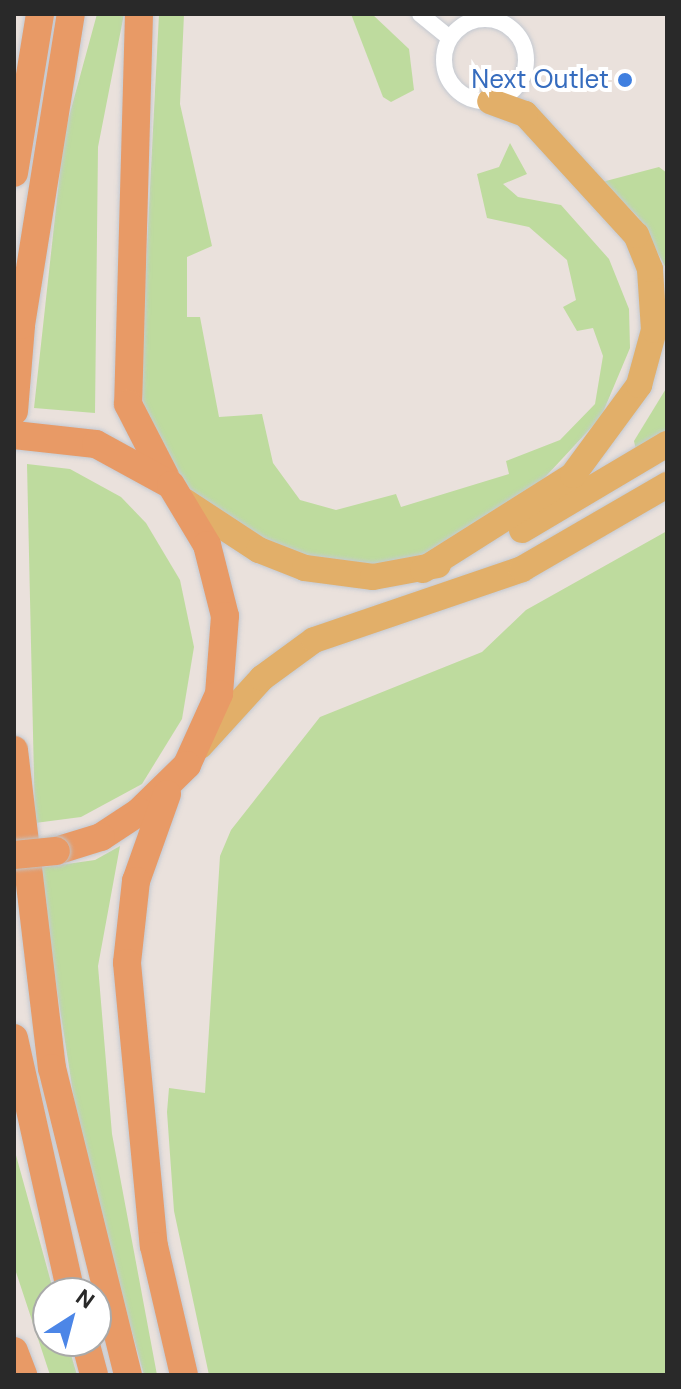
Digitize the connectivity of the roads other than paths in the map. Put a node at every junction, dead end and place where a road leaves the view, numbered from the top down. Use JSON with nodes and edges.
{"nodes":[{"id":1,"x":40,"y":14,"type":"edge"},
{"id":2,"x":71,"y":14,"type":"edge"},
{"id":3,"x":139,"y":14,"type":"edge"},
{"id":4,"x":420,"y":14,"type":"edge"},
{"id":5,"x":450,"y":38,"type":"junction"},
{"id":6,"x":490,"y":101,"type":"junction"},
{"id":7,"x":14,"y":173,"type":"edge"},
{"id":8,"x":14,"y":411,"type":"edge"},
{"id":9,"x":14,"y":435,"type":"edge"},
{"id":10,"x":667,"y":444,"type":"edge"},
{"id":11,"x":667,"y":485,"type":"edge"},
{"id":12,"x":178,"y":493,"type":"junction"},
{"id":13,"x":423,"y":570,"type":"junction"},
{"id":14,"x":14,"y":750,"type":"edge"},
{"id":15,"x":196,"y":750,"type":"junction"},
{"id":16,"x":174,"y":779,"type":"junction"},
{"id":17,"x":14,"y":855,"type":"edge"},
{"id":18,"x":14,"y":1038,"type":"edge"},
{"id":19,"x":67,"y":1277,"type":"edge"},
{"id":20,"x":14,"y":1351,"type":"edge"},
{"id":21,"x":23,"y":1375,"type":"edge"},
{"id":22,"x":128,"y":1375,"type":"edge"},
{"id":23,"x":184,"y":1375,"type":"edge"}],
"edges":[{"from":1,"to":7,"type":"highway"},
{"from":2,"to":8,"type":"highway"},
{"from":3,"to":12,"type":"highway"},
{"from":4,"to":5,"type":"street"},
{"from":5,"to":6,"type":"street"},
{"from":5,"to":6,"type":"street"},
{"from":6,"to":13,"type":"main road"},
{"from":9,"to":12,"type":"highway"},
{"from":10,"to":13,"type":"main road"},
{"from":11,"to":15,"type":"main road"},
{"from":12,"to":13,"type":"main road"},
{"from":12,"to":15,"type":"highway"},
{"from":14,"to":22,"type":"highway"},
{"from":15,"to":16,"type":"highway"},
{"from":16,"to":17,"type":"highway","bridge":true},
{"from":16,"to":23,"type":"highway"},
{"from":18,"to":19,"type":"highway"},
{"from":20,"to":21,"type":"highway"}]}
